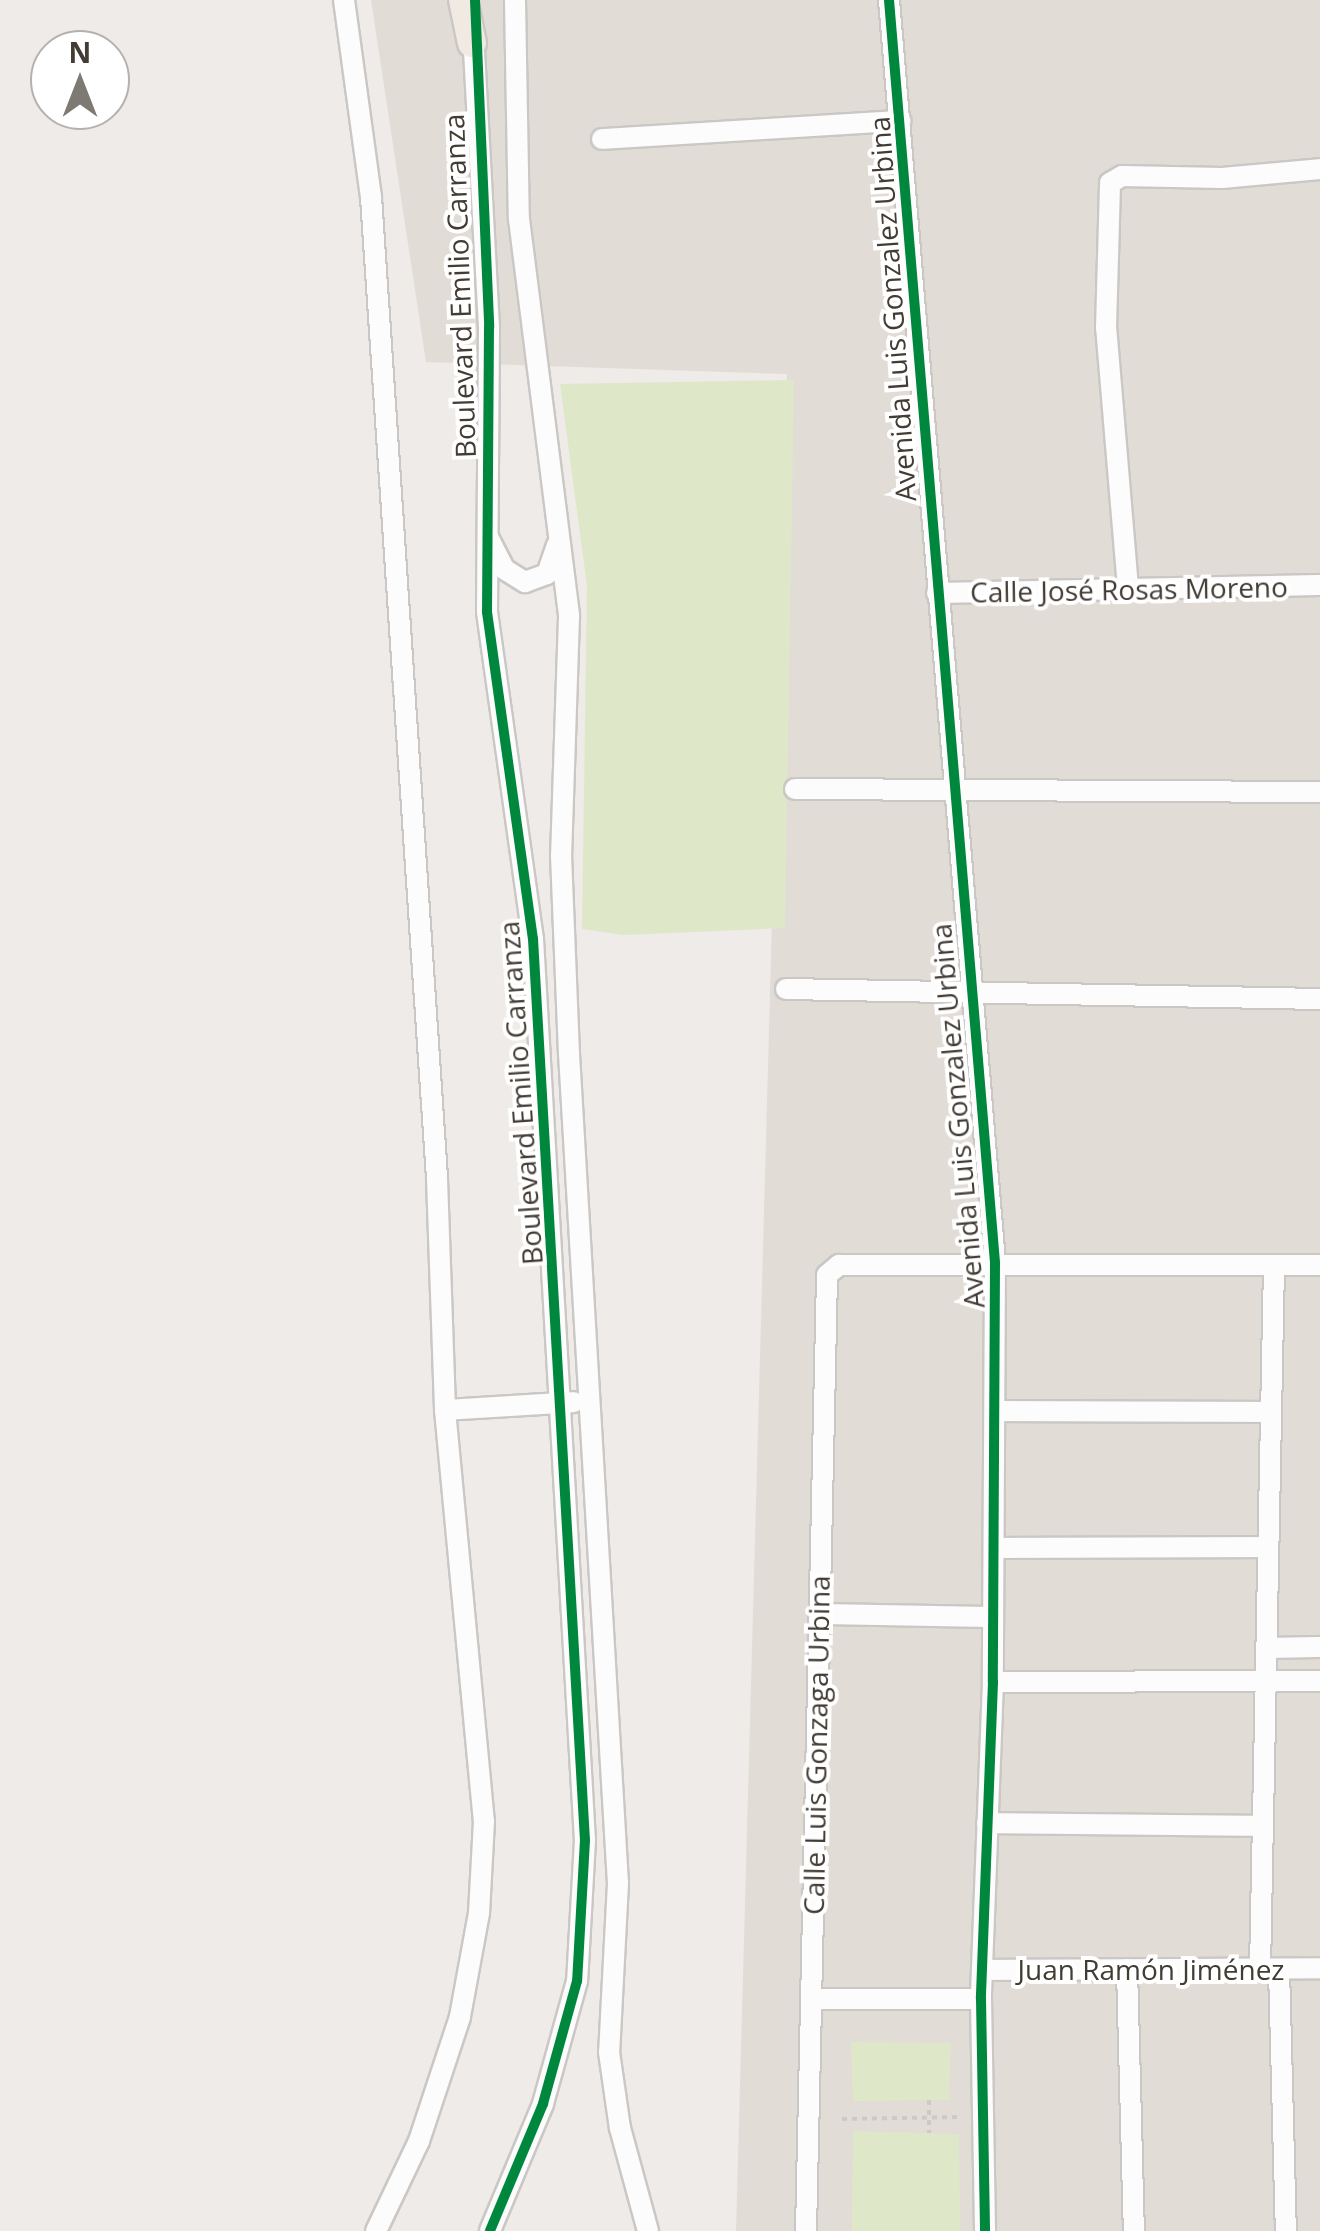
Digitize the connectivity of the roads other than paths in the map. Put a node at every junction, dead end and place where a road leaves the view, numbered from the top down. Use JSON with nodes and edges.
{"nodes":[{"id":1,"x":344,"y":0,"type":"edge"},
{"id":2,"x":462,"y":0,"type":"edge"},
{"id":3,"x":475,"y":0,"type":"edge"},
{"id":4,"x":515,"y":0,"type":"edge"},
{"id":5,"x":890,"y":0,"type":"edge"},
{"id":6,"x":472,"y":42,"type":"junction"},
{"id":7,"x":900,"y":121,"type":"junction"},
{"id":8,"x":602,"y":139,"type":"dead end"},
{"id":9,"x":1320,"y":169,"type":"edge"},
{"id":10,"x":560,"y":516,"type":"junction"},
{"id":11,"x":485,"y":531,"type":"junction"},
{"id":12,"x":1320,"y":585,"type":"edge"},
{"id":13,"x":1128,"y":588,"type":"junction"},
{"id":14,"x":937,"y":593,"type":"junction"},
{"id":15,"x":796,"y":789,"type":"dead end"},
{"id":16,"x":952,"y":791,"type":"junction"},
{"id":17,"x":1320,"y":792,"type":"edge"},
{"id":18,"x":786,"y":989,"type":"dead end"},
{"id":19,"x":972,"y":993,"type":"junction"},
{"id":20,"x":1320,"y":999,"type":"edge"},
{"id":21,"x":996,"y":1263,"type":"junction"},
{"id":22,"x":1274,"y":1265,"type":"junction"},
{"id":23,"x":1320,"y":1266,"type":"edge"},
{"id":24,"x":591,"y":1401,"type":"junction"},
{"id":25,"x":563,"y":1402,"type":"junction"},
{"id":26,"x":445,"y":1410,"type":"junction"},
{"id":27,"x":997,"y":1411,"type":"junction"},
{"id":28,"x":1271,"y":1412,"type":"junction"},
{"id":29,"x":1268,"y":1547,"type":"junction"},
{"id":30,"x":994,"y":1548,"type":"junction"},
{"id":31,"x":819,"y":1614,"type":"junction"},
{"id":32,"x":993,"y":1616,"type":"junction"},
{"id":33,"x":1320,"y":1647,"type":"edge"},
{"id":34,"x":1266,"y":1648,"type":"junction"},
{"id":35,"x":1320,"y":1681,"type":"edge"},
{"id":36,"x":993,"y":1682,"type":"junction"},
{"id":37,"x":1265,"y":1682,"type":"junction"},
{"id":38,"x":987,"y":1824,"type":"junction"},
{"id":39,"x":1262,"y":1826,"type":"junction"},
{"id":40,"x":1320,"y":1968,"type":"edge"},
{"id":41,"x":1127,"y":1969,"type":"junction"},
{"id":42,"x":1269,"y":1969,"type":"junction"},
{"id":43,"x":982,"y":1970,"type":"junction"},
{"id":44,"x":811,"y":1999,"type":"junction"},
{"id":45,"x":981,"y":1999,"type":"junction"},
{"id":46,"x":376,"y":2231,"type":"edge"},
{"id":47,"x":490,"y":2231,"type":"edge"},
{"id":48,"x":648,"y":2231,"type":"edge"},
{"id":49,"x":806,"y":2231,"type":"edge"},
{"id":50,"x":985,"y":2231,"type":"edge"},
{"id":51,"x":1134,"y":2231,"type":"edge"},
{"id":52,"x":1286,"y":2231,"type":"edge"}],
"edges":[{"from":1,"to":26,"type":"street"},
{"from":2,"to":6,"type":"main road"},
{"from":3,"to":6,"type":"street","name":"Boulevard Emilio Carranza"},
{"from":4,"to":10,"type":"street","name":"Boulevard Emilio Carranza"},
{"from":5,"to":7,"type":"street","name":"Avenida Luis Gonzalez Urbina"},
{"from":6,"to":11,"type":"street","name":"Boulevard Emilio Carranza"},
{"from":7,"to":8,"type":"street"},
{"from":7,"to":14,"type":"street","name":"Avenida Luis Gonzalez Urbina"},
{"from":9,"to":13,"type":"street"},
{"from":10,"to":11,"type":"street"},
{"from":10,"to":24,"type":"street","name":"Boulevard Emilio Carranza"},
{"from":11,"to":25,"type":"street","name":"Boulevard Emilio Carranza"},
{"from":12,"to":13,"type":"street","name":"Calle José Rosas Moreno"},
{"from":13,"to":14,"type":"street","name":"Calle José Rosas Moreno"},
{"from":14,"to":16,"type":"street","name":"Avenida Luis Gonzalez Urbina"},
{"from":15,"to":16,"type":"street"},
{"from":16,"to":17,"type":"street"},
{"from":16,"to":19,"type":"street","name":"Avenida Luis Gonzalez Urbina"},
{"from":18,"to":19,"type":"street"},
{"from":19,"to":20,"type":"street"},
{"from":19,"to":21,"type":"street","name":"Avenida Luis Gonzalez Urbina"},
{"from":21,"to":22,"type":"street"},
{"from":21,"to":27,"type":"street","name":"Avenida Luis Gonzalez Urbina"},
{"from":21,"to":31,"type":"street","name":"Calle Luis Gonzaga Urbina"},
{"from":22,"to":23,"type":"street"},
{"from":22,"to":28,"type":"street"},
{"from":24,"to":25,"type":"street"},
{"from":24,"to":48,"type":"street","name":"Boulevard Emilio Carranza"},
{"from":25,"to":26,"type":"street"},
{"from":25,"to":47,"type":"street","name":"Boulevard Emilio Carranza"},
{"from":26,"to":46,"type":"street"},
{"from":27,"to":28,"type":"street"},
{"from":27,"to":30,"type":"street","name":"Avenida Luis Gonzalez Urbina"},
{"from":28,"to":29,"type":"street"},
{"from":29,"to":30,"type":"street"},
{"from":29,"to":34,"type":"street"},
{"from":30,"to":32,"type":"street","name":"Avenida Luis Gonzalez Urbina"},
{"from":31,"to":32,"type":"street"},
{"from":31,"to":44,"type":"street","name":"Calle Luis Gonzaga Urbina"},
{"from":32,"to":36,"type":"street","name":"Avenida Luis Gonzalez Urbina"},
{"from":33,"to":34,"type":"street"},
{"from":34,"to":37,"type":"street"},
{"from":35,"to":37,"type":"street"},
{"from":36,"to":37,"type":"street"},
{"from":36,"to":38,"type":"street","name":"Avenida Luis Gonzalez Urbina"},
{"from":37,"to":39,"type":"street"},
{"from":38,"to":39,"type":"street"},
{"from":38,"to":43,"type":"street","name":"Avenida Luis Gonzalez Urbina"},
{"from":39,"to":42,"type":"street"},
{"from":40,"to":42,"type":"street","name":"Juan Ramón Jiménez"},
{"from":41,"to":42,"type":"street","name":"Juan Ramón Jiménez"},
{"from":41,"to":43,"type":"street","name":"Juan Ramón Jiménez"},
{"from":41,"to":51,"type":"street"},
{"from":42,"to":52,"type":"street"},
{"from":43,"to":45,"type":"street","name":"Avenida Luis Gonzalez Urbina"},
{"from":44,"to":45,"type":"street","name":"Juan Ramón Jiménez"},
{"from":44,"to":49,"type":"street","name":"Calle Luis Gonzaga Urbina"},
{"from":45,"to":50,"type":"street","name":"Avenida Luis Gonzalez Urbina"}]}
